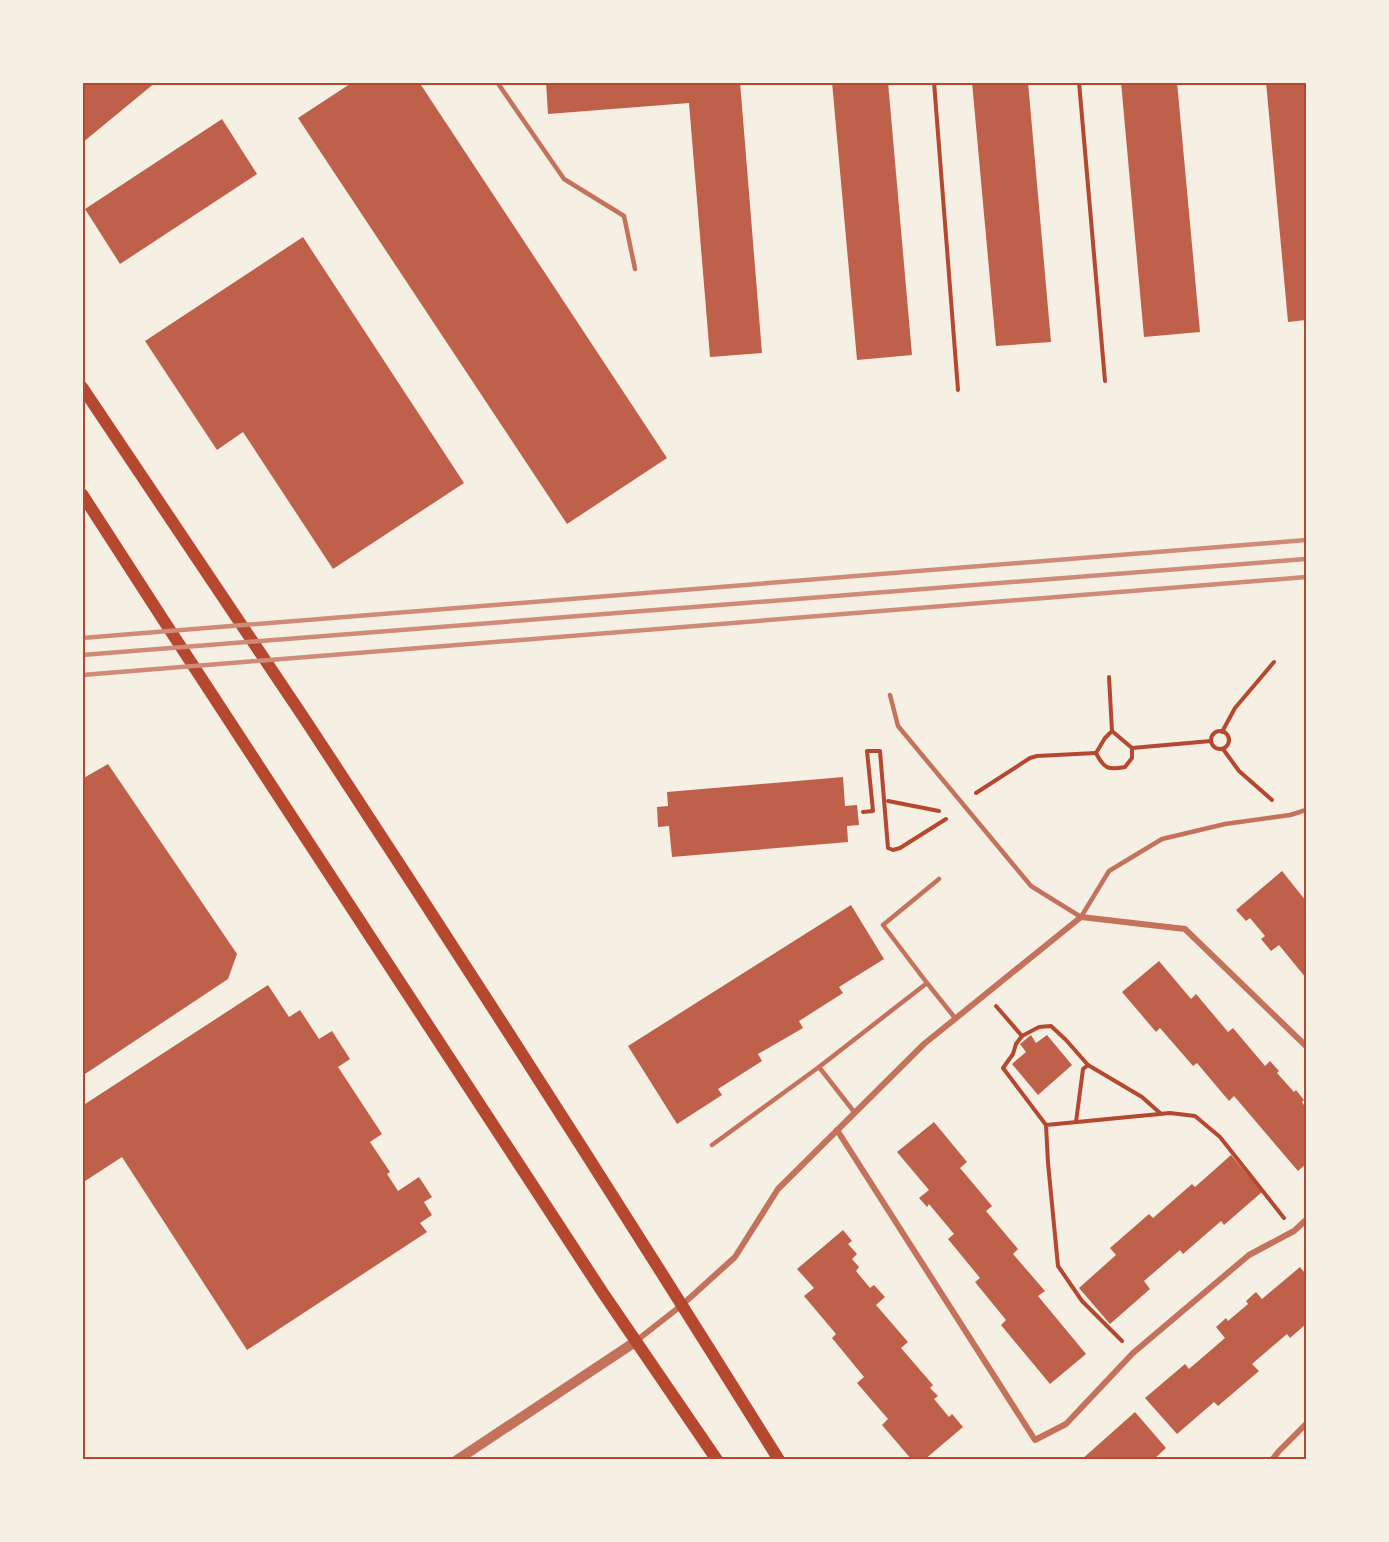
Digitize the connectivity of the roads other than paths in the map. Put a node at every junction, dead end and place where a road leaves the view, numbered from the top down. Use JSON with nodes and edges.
{"nodes":[{"id":1,"x":497,"y":82,"type":"edge"},
{"id":2,"x":634,"y":269,"type":"dead end"},
{"id":3,"x":82,"y":387,"type":"edge"},
{"id":4,"x":82,"y":494,"type":"edge"},
{"id":5,"x":890,"y":695,"type":"dead end"},
{"id":6,"x":1306,"y":810,"type":"edge"},
{"id":7,"x":939,"y":879,"type":"dead end"},
{"id":8,"x":1081,"y":917,"type":"junction"},
{"id":9,"x":927,"y":983,"type":"junction"},
{"id":10,"x":956,"y":1018,"type":"junction"},
{"id":11,"x":1306,"y":1046,"type":"edge"},
{"id":12,"x":819,"y":1067,"type":"junction"},
{"id":13,"x":855,"y":1113,"type":"junction"},
{"id":14,"x":837,"y":1130,"type":"junction"},
{"id":15,"x":712,"y":1145,"type":"dead end"},
{"id":16,"x":1306,"y":1220,"type":"edge"},
{"id":17,"x":682,"y":1305,"type":"junction"},
{"id":18,"x":635,"y":1342,"type":"junction"},
{"id":19,"x":1306,"y":1424,"type":"edge"},
{"id":20,"x":457,"y":1460,"type":"edge"},
{"id":21,"x":717,"y":1460,"type":"edge"},
{"id":22,"x":778,"y":1460,"type":"edge"},
{"id":23,"x":1272,"y":1460,"type":"edge"}],
"edges":[{"from":1,"to":2,"type":"lane"},
{"from":3,"to":17,"type":"main road"},
{"from":4,"to":18,"type":"main road"},
{"from":5,"to":8,"type":"lane"},
{"from":6,"to":8,"type":"lane"},
{"from":7,"to":9,"type":"lane"},
{"from":8,"to":10,"type":"street"},
{"from":8,"to":11,"type":"street"},
{"from":9,"to":10,"type":"lane"},
{"from":9,"to":12,"type":"lane"},
{"from":10,"to":13,"type":"street"},
{"from":12,"to":13,"type":"lane"},
{"from":12,"to":15,"type":"lane"},
{"from":13,"to":14,"type":"street"},
{"from":14,"to":16,"type":"street"},
{"from":14,"to":17,"type":"street"},
{"from":17,"to":18,"type":"street"},
{"from":17,"to":22,"type":"main road"},
{"from":18,"to":20,"type":"street"},
{"from":18,"to":21,"type":"main road"},
{"from":19,"to":23,"type":"street"}]}
